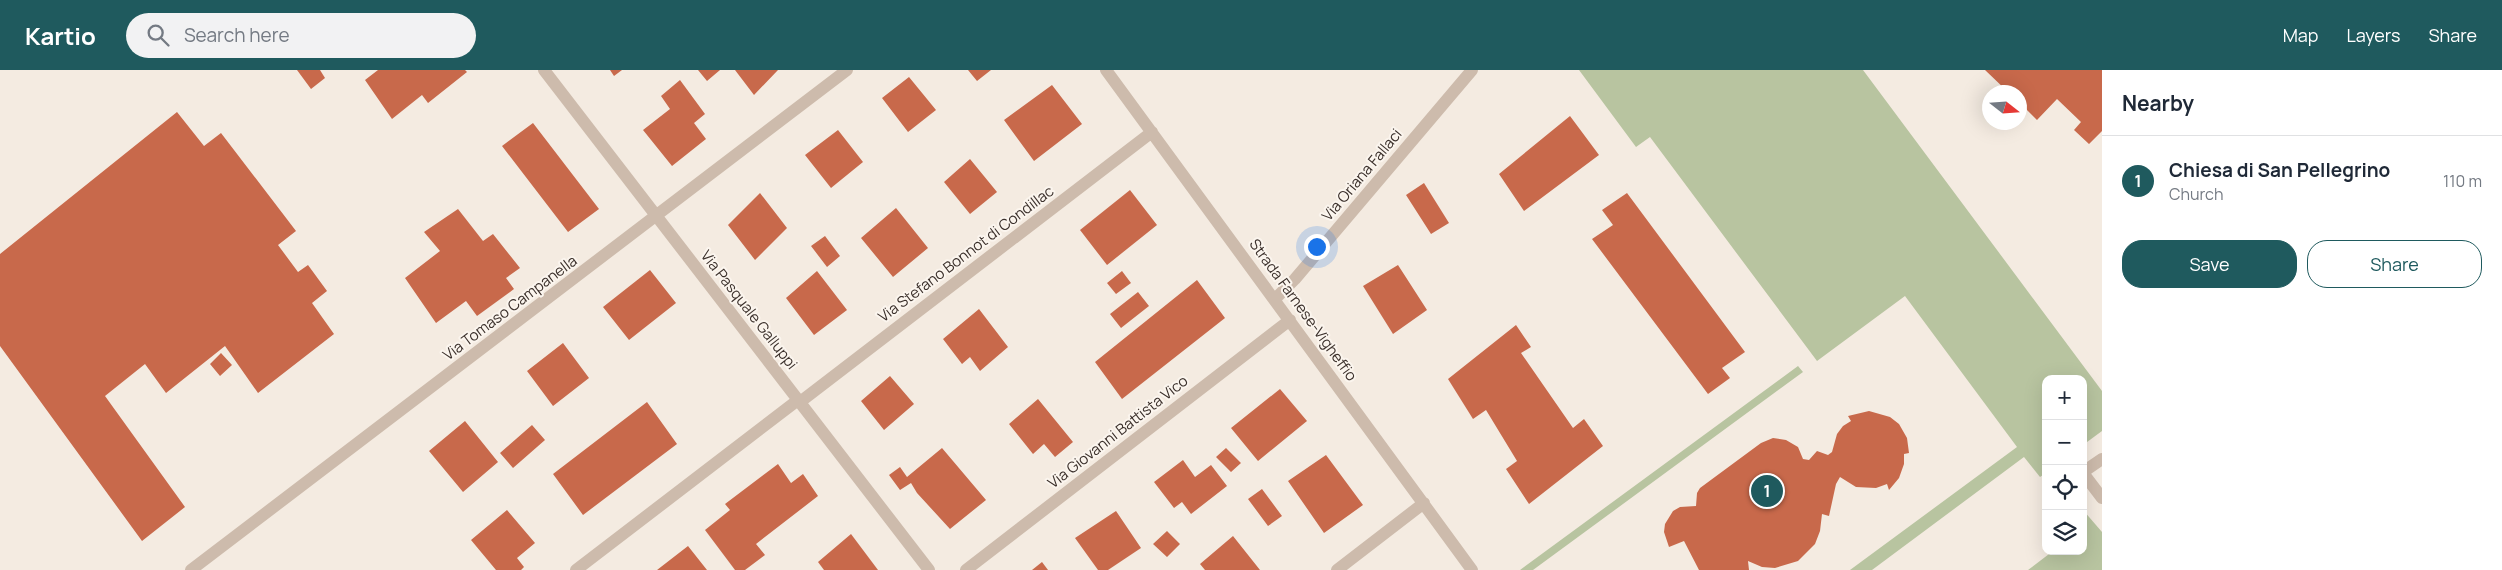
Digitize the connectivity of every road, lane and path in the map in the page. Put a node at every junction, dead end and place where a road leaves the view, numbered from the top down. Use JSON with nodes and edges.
{"nodes":[{"id":1,"x":544,"y":70,"type":"edge"},
{"id":2,"x":847,"y":70,"type":"edge"},
{"id":3,"x":1106,"y":70,"type":"edge"},
{"id":4,"x":1472,"y":70,"type":"edge"},
{"id":5,"x":1152,"y":132,"type":"junction"},
{"id":6,"x":657,"y":216,"type":"junction"},
{"id":7,"x":1274,"y":299,"type":"junction"},
{"id":8,"x":1290,"y":320,"type":"junction"},
{"id":9,"x":799,"y":401,"type":"junction"},
{"id":10,"x":2102,"y":459,"type":"edge"},
{"id":11,"x":2087,"y":470,"type":"edge"},
{"id":12,"x":2087,"y":478,"type":"edge"},
{"id":13,"x":2102,"y":498,"type":"edge"},
{"id":14,"x":1424,"y":503,"type":"junction"},
{"id":15,"x":191,"y":570,"type":"edge"},
{"id":16,"x":576,"y":570,"type":"edge"},
{"id":17,"x":929,"y":570,"type":"edge"},
{"id":18,"x":966,"y":570,"type":"edge"},
{"id":19,"x":1337,"y":570,"type":"edge"},
{"id":20,"x":1472,"y":570,"type":"edge"}],
"edges":[{"from":1,"to":6,"type":"street","name":"Via Pasquale Galluppi"},
{"from":2,"to":6,"type":"street","name":"Via Tomaso Campanella"},
{"from":3,"to":5,"type":"street","name":"Strada Farnese-Vigheffio"},
{"from":4,"to":7,"type":"street","name":"Via Oriana Fallaci"},
{"from":5,"to":7,"type":"street","name":"Strada Farnese-Vigheffio"},
{"from":5,"to":9,"type":"street","name":"Via Stefano Bonnot di Condillac"},
{"from":6,"to":9,"type":"street","name":"Via Pasquale Galluppi"},
{"from":6,"to":15,"type":"street","name":"Via Tomaso Campanella"},
{"from":7,"to":8,"type":"street","name":"Strada Farnese-Vigheffio"},
{"from":8,"to":14,"type":"street","name":"Strada Farnese-Vigheffio"},
{"from":8,"to":18,"type":"street","name":"Via Giovanni Battista Vico"},
{"from":9,"to":16,"type":"street","name":"Via Stefano Bonnot di Condillac"},
{"from":9,"to":17,"type":"street","name":"Via Pasquale Galluppi"},
{"from":10,"to":11,"type":"street"},
{"from":12,"to":13,"type":"street"},
{"from":14,"to":19,"type":"street"},
{"from":14,"to":20,"type":"street","name":"Strada Farnese-Vigheffio"}]}
